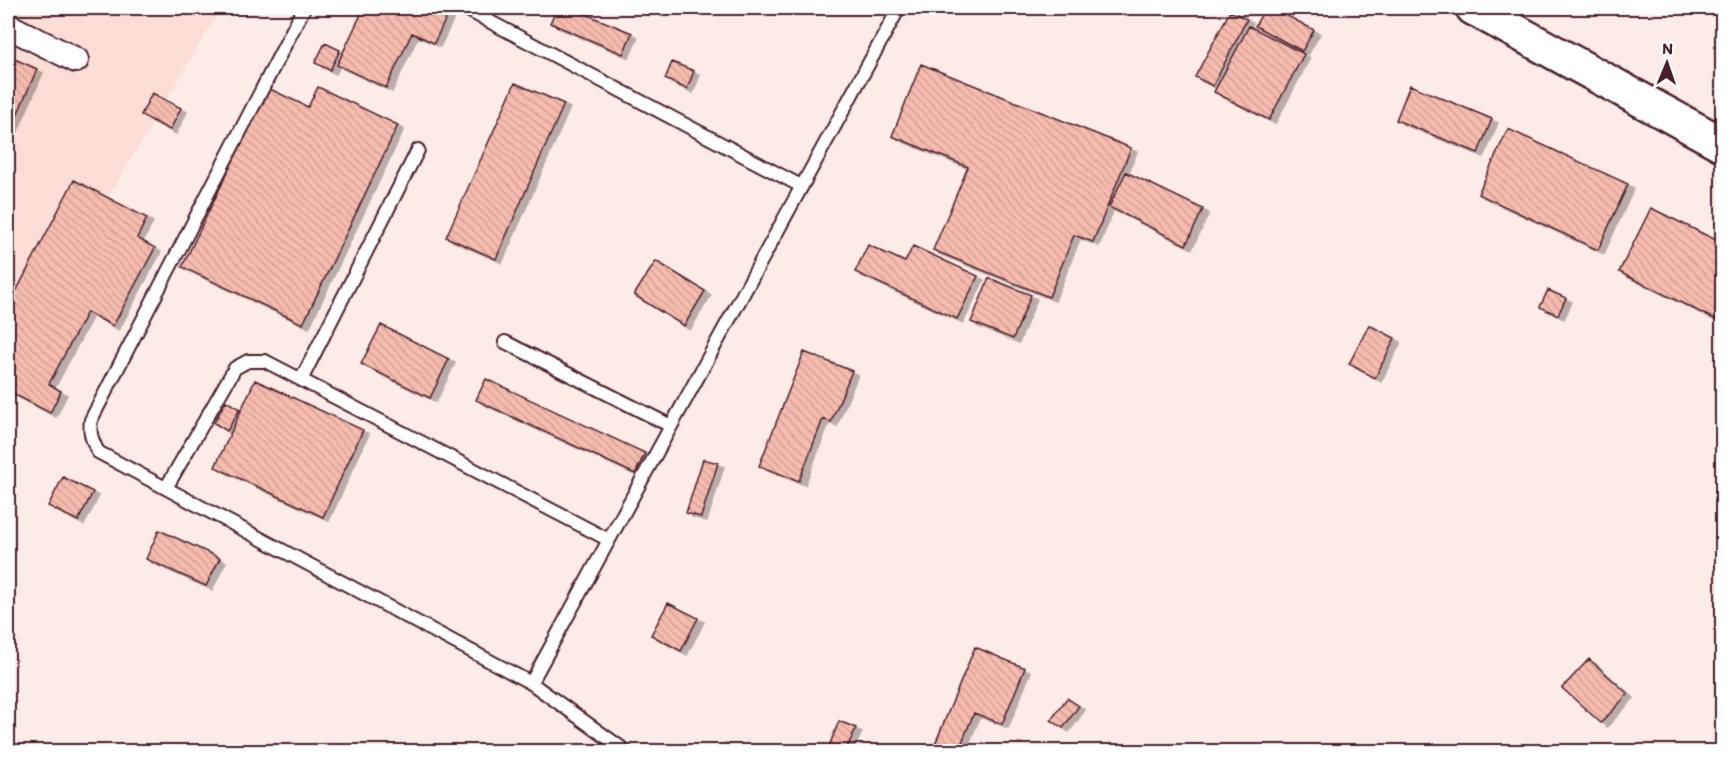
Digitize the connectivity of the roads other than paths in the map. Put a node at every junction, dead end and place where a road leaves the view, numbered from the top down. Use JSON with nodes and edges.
{"nodes":[{"id":1,"x":304,"y":8,"type":"edge"},
{"id":2,"x":464,"y":8,"type":"edge"},
{"id":3,"x":899,"y":8,"type":"edge"},
{"id":4,"x":1473,"y":8,"type":"edge"},
{"id":5,"x":8,"y":26,"type":"edge"},
{"id":6,"x":76,"y":60,"type":"dead end"},
{"id":7,"x":1722,"y":144,"type":"edge"},
{"id":8,"x":418,"y":150,"type":"dead end"},
{"id":9,"x":801,"y":186,"type":"junction"},
{"id":10,"x":505,"y":342,"type":"dead end"},
{"id":11,"x":301,"y":380,"type":"junction"},
{"id":12,"x":671,"y":426,"type":"junction"},
{"id":13,"x":166,"y":488,"type":"junction"},
{"id":14,"x":609,"y":540,"type":"junction"},
{"id":15,"x":531,"y":683,"type":"junction"},
{"id":16,"x":627,"y":752,"type":"edge"}],
"edges":[{"from":1,"to":13,"type":"lane"},
{"from":2,"to":9,"type":"lane"},
{"from":3,"to":9,"type":"lane"},
{"from":4,"to":7,"type":"street"},
{"from":5,"to":6,"type":"street"},
{"from":8,"to":11,"type":"lane"},
{"from":9,"to":12,"type":"lane"},
{"from":10,"to":12,"type":"lane"},
{"from":11,"to":13,"type":"lane"},
{"from":11,"to":14,"type":"lane"},
{"from":12,"to":14,"type":"lane"},
{"from":13,"to":15,"type":"lane"},
{"from":14,"to":15,"type":"lane"},
{"from":15,"to":16,"type":"lane"}]}
